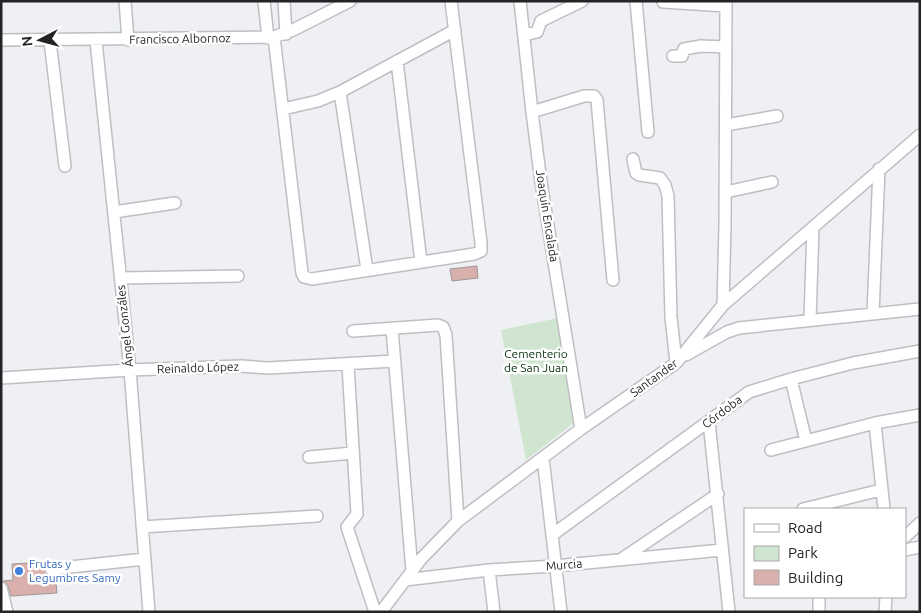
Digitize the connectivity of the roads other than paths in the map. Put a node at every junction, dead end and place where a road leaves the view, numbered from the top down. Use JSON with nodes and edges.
{"nodes":[{"id":1,"x":125,"y":1,"type":"edge"},
{"id":2,"x":264,"y":1,"type":"edge"},
{"id":3,"x":284,"y":1,"type":"edge"},
{"id":4,"x":350,"y":1,"type":"edge"},
{"id":5,"x":451,"y":1,"type":"edge"},
{"id":6,"x":520,"y":1,"type":"edge"},
{"id":7,"x":582,"y":1,"type":"edge"},
{"id":8,"x":636,"y":1,"type":"edge"},
{"id":9,"x":663,"y":2,"type":"edge"},
{"id":10,"x":726,"y":4,"type":"edge"},
{"id":11,"x":455,"y":30,"type":"junction"},
{"id":12,"x":286,"y":34,"type":"junction"},
{"id":13,"x":524,"y":35,"type":"junction"},
{"id":14,"x":271,"y":38,"type":"junction"},
{"id":15,"x":1,"y":40,"type":"edge"},
{"id":16,"x":50,"y":40,"type":"junction"},
{"id":17,"x":96,"y":40,"type":"junction"},
{"id":18,"x":128,"y":40,"type":"junction"},
{"id":19,"x":726,"y":47,"type":"junction"},
{"id":20,"x":673,"y":56,"type":"dead end"},
{"id":21,"x":397,"y":60,"type":"junction"},
{"id":22,"x":340,"y":92,"type":"junction"},
{"id":23,"x":283,"y":108,"type":"junction"},
{"id":24,"x":532,"y":112,"type":"junction"},
{"id":25,"x":777,"y":116,"type":"dead end"},
{"id":26,"x":726,"y":125,"type":"junction"},
{"id":27,"x":648,"y":132,"type":"dead end"},
{"id":28,"x":920,"y":134,"type":"edge"},
{"id":29,"x":633,"y":159,"type":"dead end"},
{"id":30,"x":64,"y":166,"type":"dead end"},
{"id":31,"x":879,"y":169,"type":"junction"},
{"id":32,"x":772,"y":182,"type":"dead end"},
{"id":33,"x":726,"y":192,"type":"junction"},
{"id":34,"x":175,"y":203,"type":"dead end"},
{"id":35,"x":114,"y":212,"type":"junction"},
{"id":36,"x":813,"y":226,"type":"junction"},
{"id":37,"x":421,"y":262,"type":"junction"},
{"id":38,"x":367,"y":270,"type":"junction"},
{"id":39,"x":238,"y":276,"type":"dead end"},
{"id":40,"x":120,"y":278,"type":"junction"},
{"id":41,"x":613,"y":280,"type":"dead end"},
{"id":42,"x":724,"y":304,"type":"junction"},
{"id":43,"x":920,"y":310,"type":"edge"},
{"id":44,"x":872,"y":314,"type":"junction"},
{"id":45,"x":810,"y":320,"type":"junction"},
{"id":46,"x":392,"y":329,"type":"junction"},
{"id":47,"x":353,"y":331,"type":"dead end"},
{"id":48,"x":920,"y":351,"type":"edge"},
{"id":49,"x":678,"y":360,"type":"junction"},
{"id":50,"x":395,"y":361,"type":"junction"},
{"id":51,"x":348,"y":365,"type":"junction"},
{"id":52,"x":130,"y":370,"type":"junction"},
{"id":53,"x":1,"y":378,"type":"edge"},
{"id":54,"x":791,"y":378,"type":"junction"},
{"id":55,"x":920,"y":415,"type":"edge"},
{"id":56,"x":709,"y":422,"type":"junction"},
{"id":57,"x":875,"y":424,"type":"junction"},
{"id":58,"x":581,"y":429,"type":"junction"},
{"id":59,"x":806,"y":441,"type":"junction"},
{"id":60,"x":771,"y":450,"type":"dead end"},
{"id":61,"x":353,"y":453,"type":"junction"},
{"id":62,"x":309,"y":457,"type":"dead end"},
{"id":63,"x":542,"y":458,"type":"junction"},
{"id":64,"x":881,"y":490,"type":"junction"},
{"id":65,"x":718,"y":494,"type":"junction"},
{"id":66,"x":807,"y":508,"type":"edge"},
{"id":67,"x":884,"y":508,"type":"edge"},
{"id":68,"x":317,"y":516,"type":"dead end"},
{"id":69,"x":458,"y":521,"type":"junction"},
{"id":70,"x":920,"y":523,"type":"edge"},
{"id":71,"x":142,"y":527,"type":"junction"},
{"id":72,"x":552,"y":535,"type":"junction"},
{"id":73,"x":906,"y":536,"type":"edge"},
{"id":74,"x":920,"y":547,"type":"edge"},
{"id":75,"x":722,"y":550,"type":"junction"},
{"id":76,"x":906,"y":550,"type":"edge"},
{"id":77,"x":145,"y":559,"type":"junction"},
{"id":78,"x":621,"y":560,"type":"junction"},
{"id":79,"x":555,"y":566,"type":"junction"},
{"id":80,"x":51,"y":569,"type":"dead end"},
{"id":81,"x":489,"y":570,"type":"junction"},
{"id":82,"x":409,"y":575,"type":"junction"},
{"id":83,"x":1,"y":588,"type":"edge"},
{"id":84,"x":819,"y":598,"type":"edge"},
{"id":85,"x":886,"y":598,"type":"edge"},
{"id":86,"x":6,"y":612,"type":"edge"},
{"id":87,"x":149,"y":612,"type":"edge"},
{"id":88,"x":375,"y":612,"type":"edge"},
{"id":89,"x":381,"y":612,"type":"edge"},
{"id":90,"x":494,"y":612,"type":"edge"},
{"id":91,"x":562,"y":612,"type":"edge"},
{"id":92,"x":729,"y":612,"type":"edge"},
{"id":93,"x":819,"y":612,"type":"edge"},
{"id":94,"x":885,"y":612,"type":"edge"}],
"edges":[{"from":1,"to":18,"type":"street"},
{"from":2,"to":14,"type":"street"},
{"from":3,"to":12,"type":"street"},
{"from":4,"to":12,"type":"street","name":"Francisco Albornoz"},
{"from":5,"to":11,"type":"street"},
{"from":6,"to":13,"type":"street","name":"Joaquín Encalada"},
{"from":7,"to":13,"type":"street"},
{"from":8,"to":27,"type":"street"},
{"from":9,"to":10,"type":"street"},
{"from":10,"to":19,"type":"street"},
{"from":11,"to":21,"type":"street"},
{"from":11,"to":37,"type":"street"},
{"from":12,"to":14,"type":"street","name":"Francisco Albornoz"},
{"from":13,"to":24,"type":"street","name":"Joaquín Encalada"},
{"from":14,"to":18,"type":"street","name":"Francisco Albornoz"},
{"from":14,"to":23,"type":"street"},
{"from":15,"to":16,"type":"street","name":"Francisco Albornoz"},
{"from":16,"to":17,"type":"street","name":"Francisco Albornoz"},
{"from":16,"to":30,"type":"street"},
{"from":17,"to":18,"type":"street","name":"Francisco Albornoz"},
{"from":17,"to":35,"type":"street","name":"Ángel Gonzáles"},
{"from":19,"to":20,"type":"street"},
{"from":19,"to":26,"type":"street"},
{"from":21,"to":22,"type":"street"},
{"from":21,"to":37,"type":"street"},
{"from":22,"to":23,"type":"street"},
{"from":22,"to":38,"type":"street"},
{"from":23,"to":38,"type":"street"},
{"from":24,"to":41,"type":"street"},
{"from":24,"to":58,"type":"street","name":"Joaquín Encalada"},
{"from":25,"to":26,"type":"street"},
{"from":26,"to":33,"type":"street"},
{"from":28,"to":31,"type":"street","name":"Santander"},
{"from":29,"to":49,"type":"street"},
{"from":31,"to":36,"type":"street","name":"Santander"},
{"from":31,"to":44,"type":"street"},
{"from":32,"to":33,"type":"street"},
{"from":33,"to":42,"type":"street"},
{"from":34,"to":35,"type":"street"},
{"from":35,"to":40,"type":"street","name":"Ángel Gonzáles"},
{"from":36,"to":42,"type":"street","name":"Santander"},
{"from":36,"to":45,"type":"street"},
{"from":37,"to":38,"type":"street"},
{"from":39,"to":40,"type":"street"},
{"from":40,"to":52,"type":"street","name":"Ángel Gonzáles"},
{"from":42,"to":49,"type":"street","name":"Santander"},
{"from":43,"to":44,"type":"street"},
{"from":44,"to":45,"type":"street"},
{"from":45,"to":49,"type":"street"},
{"from":46,"to":47,"type":"street"},
{"from":46,"to":50,"type":"street"},
{"from":46,"to":69,"type":"street"},
{"from":48,"to":54,"type":"street","name":"Córdoba"},
{"from":49,"to":58,"type":"street","name":"Santander"},
{"from":50,"to":51,"type":"street","name":"Reinaldo López"},
{"from":50,"to":82,"type":"street"},
{"from":51,"to":52,"type":"street","name":"Reinaldo López"},
{"from":51,"to":61,"type":"street"},
{"from":52,"to":53,"type":"street","name":"Reinaldo López"},
{"from":52,"to":71,"type":"street","name":"Ángel Gonzáles"},
{"from":54,"to":56,"type":"street","name":"Córdoba"},
{"from":54,"to":59,"type":"street"},
{"from":55,"to":57,"type":"street"},
{"from":56,"to":65,"type":"street"},
{"from":56,"to":72,"type":"street","name":"Córdoba"},
{"from":57,"to":59,"type":"street"},
{"from":57,"to":64,"type":"street"},
{"from":58,"to":63,"type":"street","name":"Santander"},
{"from":59,"to":60,"type":"street"},
{"from":61,"to":62,"type":"street"},
{"from":61,"to":88,"type":"street"},
{"from":63,"to":69,"type":"street","name":"Santander"},
{"from":63,"to":72,"type":"street"},
{"from":64,"to":66,"type":"street"},
{"from":64,"to":67,"type":"street"},
{"from":65,"to":75,"type":"street"},
{"from":65,"to":78,"type":"street"},
{"from":68,"to":71,"type":"street"},
{"from":69,"to":82,"type":"street","name":"Santander"},
{"from":70,"to":73,"type":"street"},
{"from":71,"to":77,"type":"street","name":"Ángel Gonzáles"},
{"from":72,"to":79,"type":"street"},
{"from":74,"to":76,"type":"street"},
{"from":75,"to":78,"type":"street","name":"Murcia"},
{"from":75,"to":92,"type":"street"},
{"from":77,"to":80,"type":"street"},
{"from":77,"to":87,"type":"street","name":"Ángel Gonzáles"},
{"from":78,"to":79,"type":"street","name":"Murcia"},
{"from":79,"to":81,"type":"street","name":"Murcia"},
{"from":79,"to":91,"type":"street"},
{"from":81,"to":82,"type":"street","name":"Murcia"},
{"from":81,"to":90,"type":"street"},
{"from":82,"to":89,"type":"street","name":"Santander"},
{"from":83,"to":86,"type":"street"},
{"from":84,"to":93,"type":"street"},
{"from":85,"to":94,"type":"street"}]}
